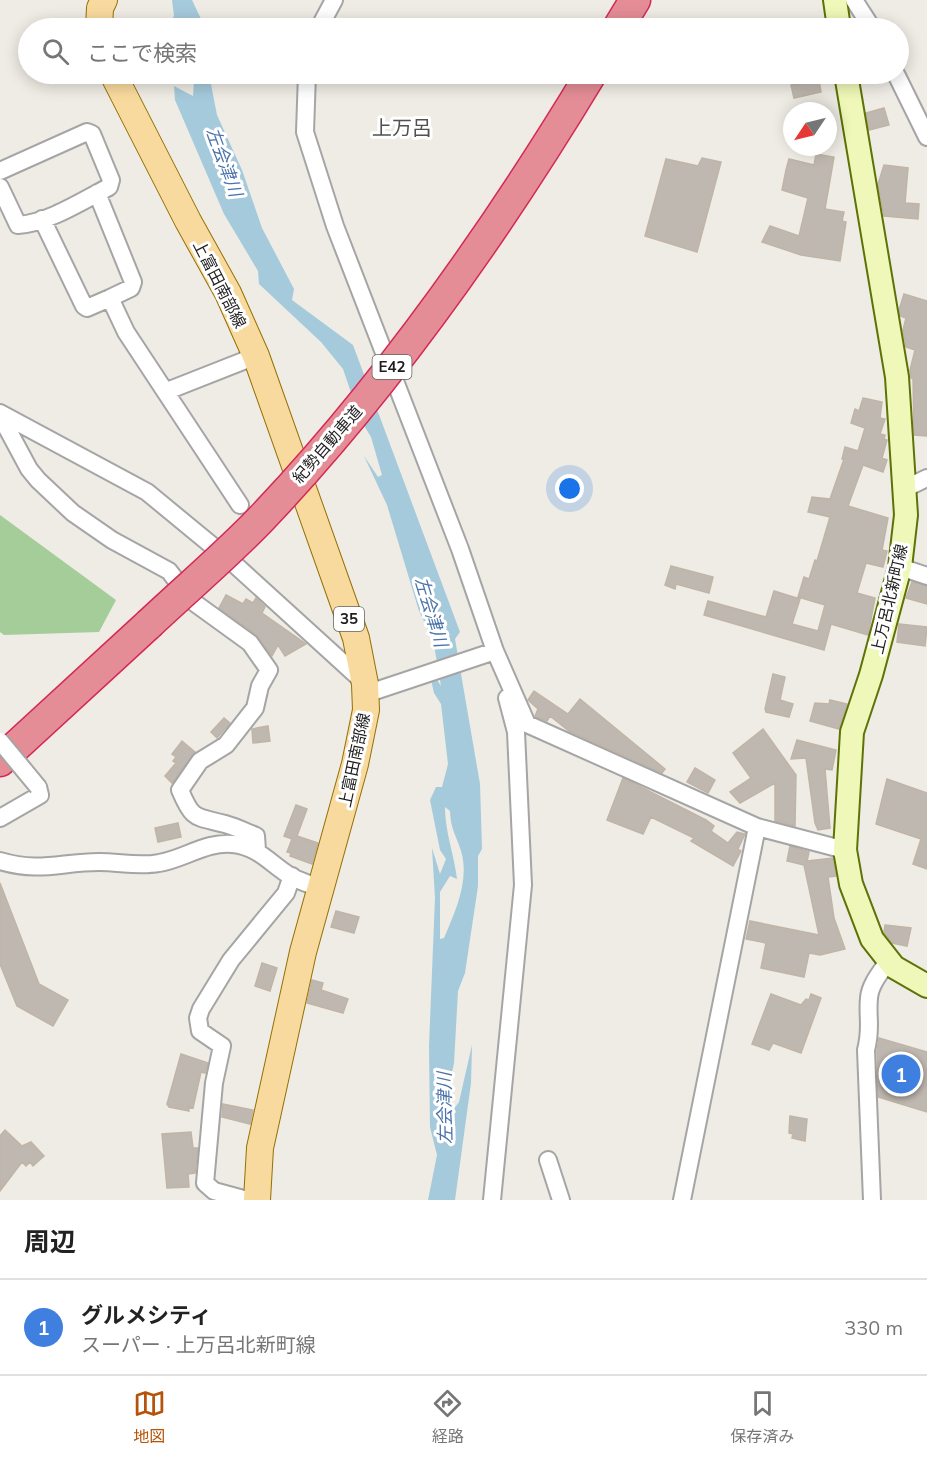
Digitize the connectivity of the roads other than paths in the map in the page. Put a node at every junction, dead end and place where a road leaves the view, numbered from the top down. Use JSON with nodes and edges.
{"nodes":[{"id":1,"x":104,"y":0,"type":"edge"},
{"id":2,"x":334,"y":0,"type":"edge"},
{"id":3,"x":635,"y":0,"type":"edge"},
{"id":4,"x":835,"y":0,"type":"edge"},
{"id":5,"x":854,"y":0,"type":"edge"},
{"id":6,"x":100,"y":18,"type":"edge"},
{"id":7,"x":324,"y":18,"type":"edge"},
{"id":8,"x":624,"y":18,"type":"edge"},
{"id":9,"x":838,"y":18,"type":"edge"},
{"id":10,"x":866,"y":18,"type":"edge"},
{"id":11,"x":118,"y":84,"type":"edge"},
{"id":12,"x":307,"y":84,"type":"edge"},
{"id":13,"x":585,"y":84,"type":"edge"},
{"id":14,"x":848,"y":84,"type":"edge"},
{"id":15,"x":901,"y":84,"type":"edge"},
{"id":16,"x":927,"y":137,"type":"edge"},
{"id":17,"x":0,"y":171,"type":"edge"},
{"id":18,"x":0,"y":188,"type":"edge"},
{"id":19,"x":97,"y":194,"type":"junction"},
{"id":20,"x":42,"y":219,"type":"junction"},
{"id":21,"x":110,"y":298,"type":"junction"},
{"id":22,"x":256,"y":356,"type":"junction"},
{"id":23,"x":167,"y":391,"type":"junction"},
{"id":24,"x":0,"y":414,"type":"edge"},
{"id":25,"x":927,"y":478,"type":"edge"},
{"id":26,"x":904,"y":489,"type":"junction"},
{"id":27,"x":240,"y":504,"type":"dead end"},
{"id":28,"x":900,"y":567,"type":"junction"},
{"id":29,"x":927,"y":576,"type":"edge"},
{"id":30,"x":489,"y":653,"type":"junction"},
{"id":31,"x":372,"y":689,"type":"junction"},
{"id":32,"x":0,"y":741,"type":"edge"},
{"id":33,"x":0,"y":761,"type":"edge"},
{"id":34,"x":0,"y":819,"type":"edge"},
{"id":35,"x":757,"y":827,"type":"junction"},
{"id":36,"x":845,"y":849,"type":"junction"},
{"id":37,"x":257,"y":850,"type":"junction"},
{"id":38,"x":0,"y":861,"type":"edge"},
{"id":39,"x":292,"y":876,"type":"junction"},
{"id":40,"x":322,"y":889,"type":"junction"},
{"id":41,"x":889,"y":960,"type":"junction"},
{"id":42,"x":927,"y":986,"type":"edge"},
{"id":43,"x":548,"y":1160,"type":"dead end"},
{"id":44,"x":247,"y":1200,"type":"edge"},
{"id":45,"x":257,"y":1200,"type":"edge"},
{"id":46,"x":492,"y":1200,"type":"edge"},
{"id":47,"x":561,"y":1200,"type":"edge"},
{"id":48,"x":682,"y":1200,"type":"edge"},
{"id":49,"x":872,"y":1200,"type":"edge"}],
"edges":[{"from":1,"to":6,"type":"main road"},
{"from":2,"to":7,"type":"street"},
{"from":3,"to":8,"type":"highway"},
{"from":4,"to":9,"type":"main road"},
{"from":5,"to":10,"type":"street"},
{"from":11,"to":22,"type":"main road","name":"上富田南部線","number":"35"},
{"from":12,"to":30,"type":"street"},
{"from":13,"to":33,"type":"highway","name":"紀勢自動車道","number":"E42","bridge":true},
{"from":14,"to":26,"type":"main road","name":"上万呂北新町線"},
{"from":15,"to":16,"type":"street"},
{"from":17,"to":19,"type":"street"},
{"from":18,"to":20,"type":"street"},
{"from":19,"to":20,"type":"street"},
{"from":19,"to":21,"type":"street"},
{"from":20,"to":21,"type":"street"},
{"from":21,"to":23,"type":"street"},
{"from":22,"to":23,"type":"street"},
{"from":22,"to":31,"type":"main road","name":"上富田南部線","number":"35"},
{"from":23,"to":27,"type":"street"},
{"from":24,"to":31,"type":"street"},
{"from":24,"to":37,"type":"street"},
{"from":25,"to":26,"type":"street"},
{"from":26,"to":28,"type":"main road","name":"上万呂北新町線"},
{"from":28,"to":29,"type":"street"},
{"from":28,"to":36,"type":"main road","name":"上万呂北新町線"},
{"from":30,"to":31,"type":"street"},
{"from":30,"to":35,"type":"street"},
{"from":30,"to":46,"type":"street"},
{"from":31,"to":40,"type":"main road","name":"上富田南部線","number":"35"},
{"from":32,"to":34,"type":"street","bridge":true},
{"from":35,"to":36,"type":"street"},
{"from":35,"to":48,"type":"street"},
{"from":36,"to":41,"type":"main road","name":"上万呂北新町線"},
{"from":37,"to":38,"type":"street"},
{"from":37,"to":39,"type":"street"},
{"from":39,"to":40,"type":"street"},
{"from":39,"to":44,"type":"street"},
{"from":40,"to":45,"type":"main road","name":"上富田南部線","number":"35"},
{"from":41,"to":42,"type":"main road","name":"上万呂北新町線"},
{"from":41,"to":49,"type":"street"},
{"from":43,"to":47,"type":"street"}]}
